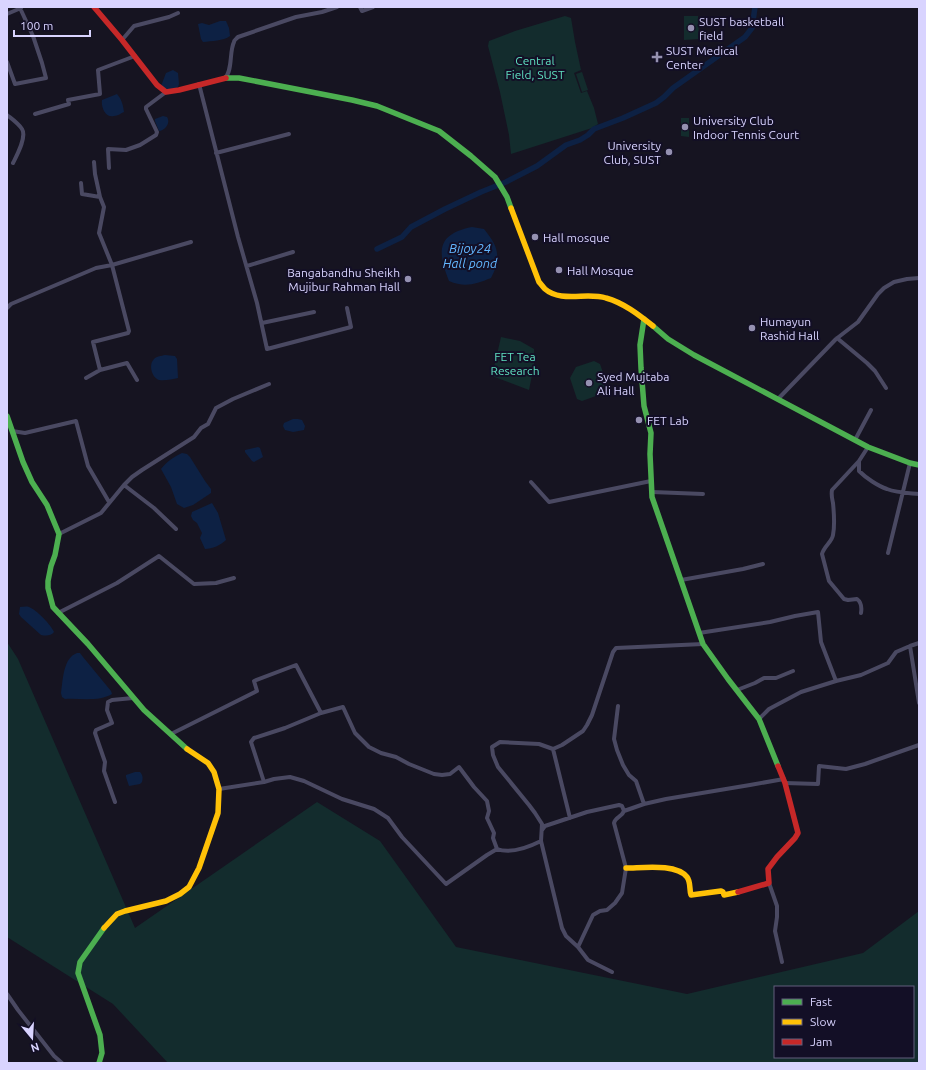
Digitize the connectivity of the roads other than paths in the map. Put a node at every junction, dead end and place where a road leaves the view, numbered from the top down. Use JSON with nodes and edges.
{"nodes":[{"id":1,"x":94,"y":7,"type":"edge"},
{"id":2,"x":337,"y":7,"type":"edge"},
{"id":3,"x":360,"y":7,"type":"edge"},
{"id":4,"x":373,"y":7,"type":"edge"},
{"id":5,"x":21,"y":8,"type":"edge"},
{"id":6,"x":178,"y":13,"type":"dead end"},
{"id":7,"x":7,"y":14,"type":"edge"},
{"id":8,"x":122,"y":40,"type":"junction"},
{"id":9,"x":135,"y":56,"type":"junction"},
{"id":10,"x":7,"y":62,"type":"edge"},
{"id":11,"x":225,"y":78,"type":"junction"},
{"id":12,"x":199,"y":84,"type":"junction"},
{"id":13,"x":166,"y":92,"type":"junction"},
{"id":14,"x":35,"y":114,"type":"dead end"},
{"id":15,"x":7,"y":115,"type":"edge"},
{"id":16,"x":289,"y":134,"type":"dead end"},
{"id":17,"x":216,"y":154,"type":"junction"},
{"id":18,"x":94,"y":162,"type":"dead end"},
{"id":19,"x":13,"y":163,"type":"dead end"},
{"id":20,"x":109,"y":168,"type":"dead end"},
{"id":21,"x":81,"y":183,"type":"dead end"},
{"id":22,"x":100,"y":197,"type":"junction"},
{"id":23,"x":191,"y":242,"type":"dead end"},
{"id":24,"x":293,"y":252,"type":"dead end"},
{"id":25,"x":112,"y":265,"type":"junction"},
{"id":26,"x":247,"y":266,"type":"junction"},
{"id":27,"x":919,"y":278,"type":"edge"},
{"id":28,"x":7,"y":308,"type":"edge"},
{"id":29,"x":347,"y":308,"type":"dead end"},
{"id":30,"x":314,"y":312,"type":"dead end"},
{"id":31,"x":644,"y":319,"type":"junction"},
{"id":32,"x":262,"y":323,"type":"junction"},
{"id":33,"x":837,"y":338,"type":"junction"},
{"id":34,"x":100,"y":370,"type":"junction"},
{"id":35,"x":86,"y":378,"type":"dead end"},
{"id":36,"x":137,"y":380,"type":"dead end"},
{"id":37,"x":269,"y":384,"type":"dead end"},
{"id":38,"x":886,"y":388,"type":"dead end"},
{"id":39,"x":778,"y":399,"type":"junction"},
{"id":40,"x":871,"y":410,"type":"dead end"},
{"id":41,"x":7,"y":416,"type":"edge"},
{"id":42,"x":12,"y":431,"type":"junction"},
{"id":43,"x":855,"y":440,"type":"junction"},
{"id":44,"x":868,"y":447,"type":"junction"},
{"id":45,"x":859,"y":462,"type":"junction"},
{"id":46,"x":910,"y":463,"type":"junction"},
{"id":47,"x":919,"y":465,"type":"edge"},
{"id":48,"x":651,"y":481,"type":"junction"},
{"id":49,"x":531,"y":482,"type":"dead end"},
{"id":50,"x":124,"y":486,"type":"junction"},
{"id":51,"x":652,"y":492,"type":"junction"},
{"id":52,"x":904,"y":493,"type":"junction"},
{"id":53,"x":703,"y":494,"type":"dead end"},
{"id":54,"x":919,"y":494,"type":"edge"},
{"id":55,"x":108,"y":502,"type":"junction"},
{"id":56,"x":176,"y":529,"type":"dead end"},
{"id":57,"x":59,"y":534,"type":"junction"},
{"id":58,"x":888,"y":553,"type":"dead end"},
{"id":59,"x":763,"y":564,"type":"dead end"},
{"id":60,"x":234,"y":578,"type":"dead end"},
{"id":61,"x":681,"y":580,"type":"junction"},
{"id":62,"x":58,"y":613,"type":"junction"},
{"id":63,"x":861,"y":613,"type":"dead end"},
{"id":64,"x":699,"y":633,"type":"junction"},
{"id":65,"x":919,"y":643,"type":"edge"},
{"id":66,"x":703,"y":644,"type":"junction"},
{"id":67,"x":910,"y":646,"type":"junction"},
{"id":68,"x":793,"y":671,"type":"dead end"},
{"id":69,"x":836,"y":682,"type":"junction"},
{"id":70,"x":737,"y":690,"type":"junction"},
{"id":71,"x":133,"y":698,"type":"junction"},
{"id":72,"x":919,"y":703,"type":"edge"},
{"id":73,"x":618,"y":706,"type":"dead end"},
{"id":74,"x":321,"y":713,"type":"junction"},
{"id":75,"x":759,"y":719,"type":"junction"},
{"id":76,"x":170,"y":734,"type":"junction"},
{"id":77,"x":919,"y":745,"type":"edge"},
{"id":78,"x":553,"y":749,"type":"junction"},
{"id":79,"x":785,"y":781,"type":"junction"},
{"id":80,"x":264,"y":782,"type":"junction"},
{"id":81,"x":219,"y":789,"type":"junction"},
{"id":82,"x":115,"y":802,"type":"dead end"},
{"id":83,"x":644,"y":804,"type":"junction"},
{"id":84,"x":624,"y":811,"type":"junction"},
{"id":85,"x":570,"y":818,"type":"junction"},
{"id":86,"x":541,"y":832,"type":"junction"},
{"id":87,"x":541,"y":841,"type":"junction"},
{"id":88,"x":497,"y":849,"type":"junction"},
{"id":89,"x":626,"y":868,"type":"junction"},
{"id":90,"x":769,"y":883,"type":"junction"},
{"id":91,"x":578,"y":947,"type":"junction"},
{"id":92,"x":782,"y":962,"type":"dead end"},
{"id":93,"x":612,"y":972,"type":"dead end"},
{"id":94,"x":7,"y":994,"type":"edge"},
{"id":95,"x":62,"y":1063,"type":"edge"},
{"id":96,"x":99,"y":1063,"type":"edge"}],
"edges":[{"from":1,"to":8,"type":"street"},
{"from":2,"to":11,"type":"street"},
{"from":3,"to":4,"type":"street"},
{"from":5,"to":7,"type":"street"},
{"from":5,"to":10,"type":"street"},
{"from":6,"to":8,"type":"street"},
{"from":8,"to":9,"type":"street"},
{"from":9,"to":13,"type":"street"},
{"from":9,"to":14,"type":"street"},
{"from":11,"to":12,"type":"street"},
{"from":11,"to":31,"type":"street"},
{"from":12,"to":13,"type":"street"},
{"from":12,"to":17,"type":"street"},
{"from":13,"to":20,"type":"street"},
{"from":15,"to":19,"type":"street"},
{"from":16,"to":17,"type":"street"},
{"from":17,"to":26,"type":"street"},
{"from":18,"to":22,"type":"street"},
{"from":21,"to":22,"type":"street"},
{"from":22,"to":25,"type":"street"},
{"from":23,"to":25,"type":"street"},
{"from":24,"to":26,"type":"street"},
{"from":25,"to":28,"type":"street"},
{"from":25,"to":34,"type":"street"},
{"from":26,"to":32,"type":"street"},
{"from":27,"to":33,"type":"street"},
{"from":29,"to":32,"type":"street"},
{"from":30,"to":32,"type":"street"},
{"from":31,"to":39,"type":"street"},
{"from":31,"to":48,"type":"street"},
{"from":33,"to":38,"type":"street"},
{"from":33,"to":39,"type":"street"},
{"from":34,"to":35,"type":"street"},
{"from":34,"to":36,"type":"street"},
{"from":37,"to":50,"type":"street"},
{"from":39,"to":43,"type":"street"},
{"from":40,"to":43,"type":"street"},
{"from":41,"to":42,"type":"street"},
{"from":42,"to":55,"type":"street"},
{"from":42,"to":57,"type":"street"},
{"from":43,"to":44,"type":"street"},
{"from":44,"to":45,"type":"street"},
{"from":44,"to":46,"type":"street"},
{"from":45,"to":52,"type":"street"},
{"from":45,"to":63,"type":"street"},
{"from":46,"to":47,"type":"street"},
{"from":46,"to":52,"type":"street"},
{"from":48,"to":49,"type":"street"},
{"from":48,"to":51,"type":"street"},
{"from":50,"to":55,"type":"street"},
{"from":50,"to":56,"type":"street"},
{"from":51,"to":53,"type":"street"},
{"from":51,"to":61,"type":"street"},
{"from":52,"to":54,"type":"street"},
{"from":52,"to":58,"type":"street"},
{"from":55,"to":57,"type":"street"},
{"from":57,"to":62,"type":"street"},
{"from":59,"to":61,"type":"street"},
{"from":60,"to":62,"type":"street"},
{"from":61,"to":64,"type":"street"},
{"from":62,"to":71,"type":"street"},
{"from":64,"to":66,"type":"street"},
{"from":64,"to":69,"type":"street"},
{"from":65,"to":67,"type":"street"},
{"from":66,"to":70,"type":"street"},
{"from":66,"to":78,"type":"street"},
{"from":67,"to":69,"type":"street"},
{"from":67,"to":72,"type":"street"},
{"from":68,"to":70,"type":"street"},
{"from":69,"to":75,"type":"street"},
{"from":70,"to":75,"type":"street"},
{"from":71,"to":76,"type":"street"},
{"from":71,"to":82,"type":"street"},
{"from":73,"to":83,"type":"street"},
{"from":74,"to":76,"type":"street"},
{"from":74,"to":80,"type":"street"},
{"from":74,"to":88,"type":"street"},
{"from":75,"to":79,"type":"street"},
{"from":76,"to":81,"type":"street"},
{"from":77,"to":79,"type":"street"},
{"from":78,"to":85,"type":"street"},
{"from":78,"to":86,"type":"street"},
{"from":79,"to":83,"type":"street"},
{"from":79,"to":90,"type":"street"},
{"from":80,"to":81,"type":"street"},
{"from":80,"to":88,"type":"street"},
{"from":81,"to":96,"type":"street"},
{"from":83,"to":84,"type":"street"},
{"from":84,"to":85,"type":"street"},
{"from":84,"to":89,"type":"street"},
{"from":85,"to":86,"type":"street"},
{"from":86,"to":87,"type":"street"},
{"from":87,"to":88,"type":"street"},
{"from":87,"to":91,"type":"street"},
{"from":89,"to":90,"type":"street"},
{"from":89,"to":91,"type":"street"},
{"from":90,"to":92,"type":"street"},
{"from":91,"to":93,"type":"street"},
{"from":94,"to":95,"type":"street"}]}
